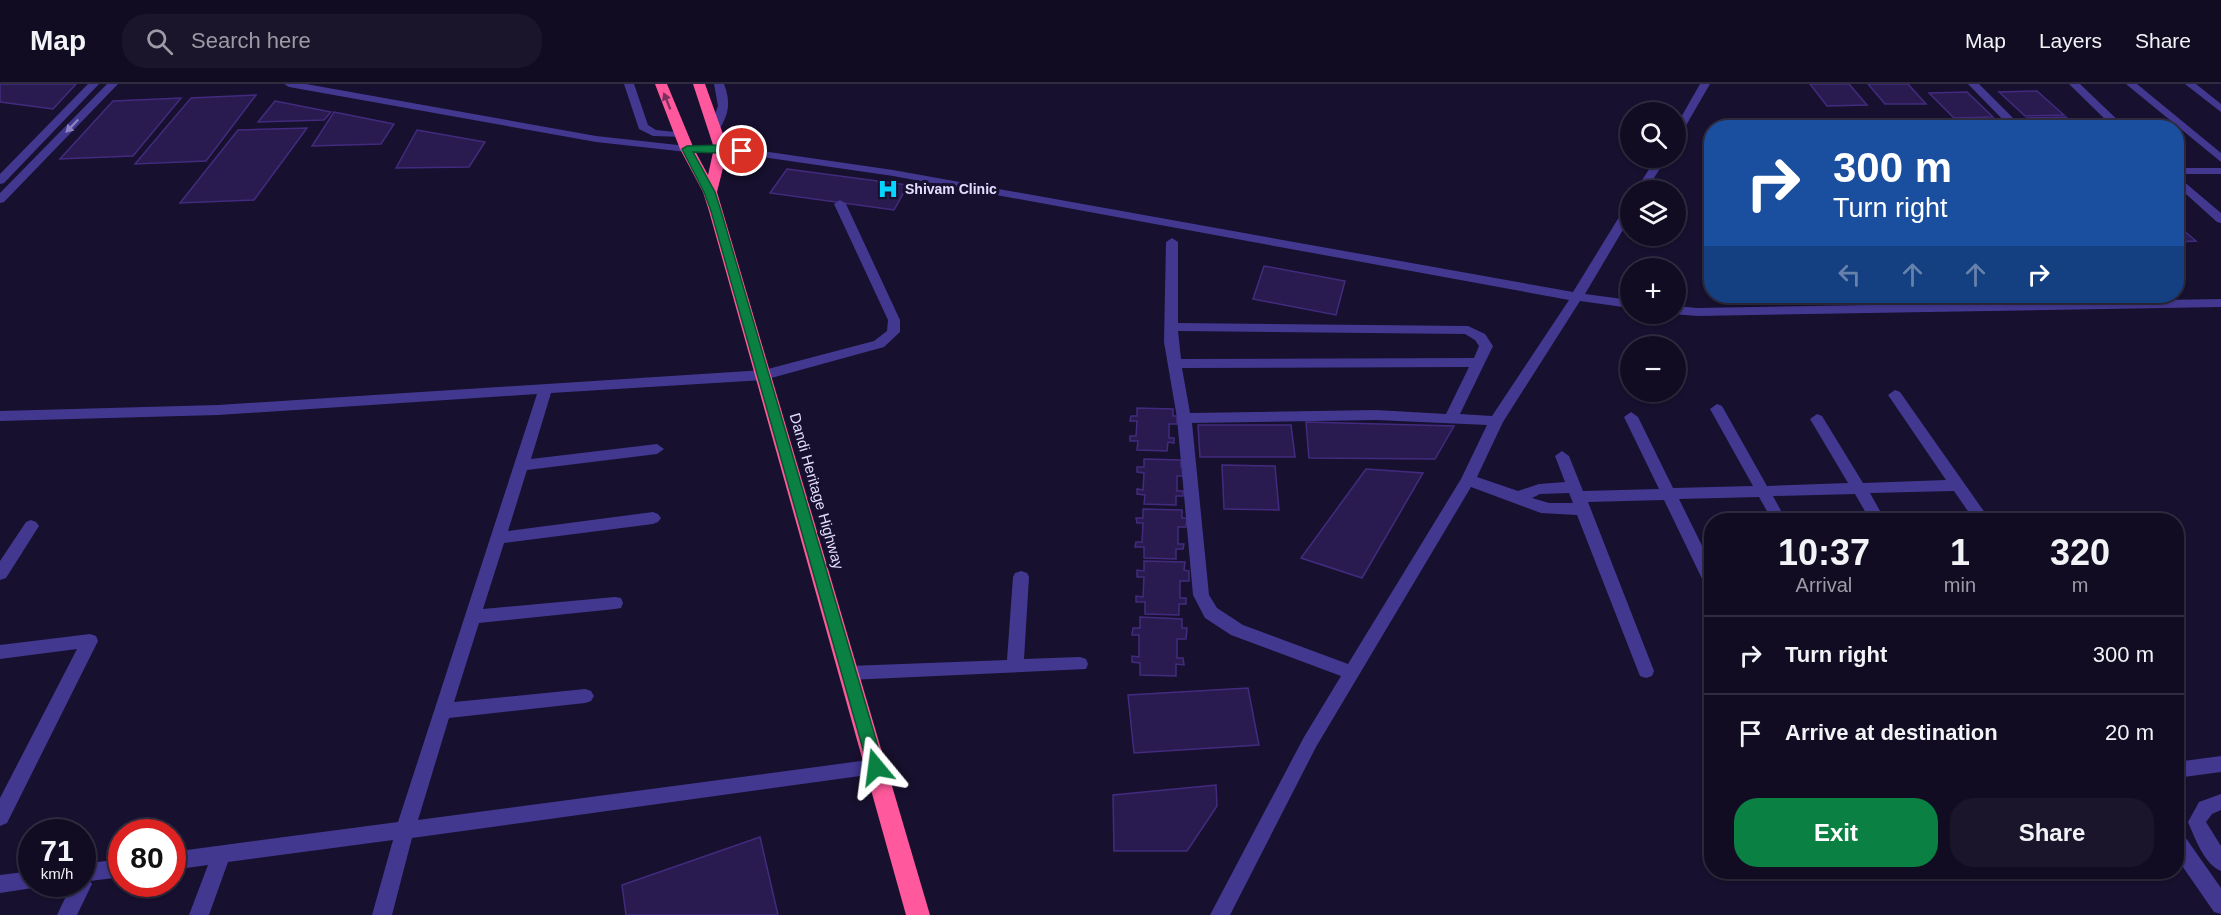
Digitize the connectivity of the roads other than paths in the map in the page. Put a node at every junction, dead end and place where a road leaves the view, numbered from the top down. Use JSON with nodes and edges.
{"nodes":[{"id":1,"x":94,"y":84,"type":"edge"},
{"id":2,"x":113,"y":84,"type":"edge"},
{"id":3,"x":289,"y":84,"type":"edge"},
{"id":4,"x":629,"y":84,"type":"edge"},
{"id":5,"x":661,"y":84,"type":"edge"},
{"id":6,"x":699,"y":84,"type":"edge"},
{"id":7,"x":719,"y":84,"type":"edge"},
{"id":8,"x":1705,"y":84,"type":"edge"},
{"id":9,"x":1973,"y":84,"type":"edge"},
{"id":10,"x":2074,"y":84,"type":"edge"},
{"id":11,"x":2131,"y":84,"type":"edge"},
{"id":12,"x":2190,"y":84,"type":"edge"},
{"id":13,"x":2221,"y":109,"type":"edge"},
{"id":14,"x":1686,"y":117,"type":"edge"},
{"id":15,"x":2010,"y":120,"type":"edge"},
{"id":16,"x":2112,"y":120,"type":"edge"},
{"id":17,"x":2174,"y":120,"type":"edge"},
{"id":18,"x":715,"y":128,"type":"junction"},
{"id":19,"x":2184,"y":128,"type":"edge"},
{"id":20,"x":681,"y":135,"type":"junction"},
{"id":21,"x":721,"y":148,"type":"junction"},
{"id":22,"x":687,"y":149,"type":"junction"},
{"id":23,"x":2221,"y":159,"type":"edge"},
{"id":24,"x":2184,"y":171,"type":"edge"},
{"id":25,"x":2221,"y":171,"type":"edge"},
{"id":26,"x":0,"y":182,"type":"edge"},
{"id":27,"x":2184,"y":185,"type":"edge"},
{"id":28,"x":710,"y":192,"type":"junction"},
{"id":29,"x":0,"y":200,"type":"edge"},
{"id":30,"x":840,"y":204,"type":"dead end"},
{"id":31,"x":2221,"y":219,"type":"edge"},
{"id":32,"x":1620,"y":225,"type":"edge"},
{"id":33,"x":1172,"y":242,"type":"dead end"},
{"id":34,"x":1577,"y":297,"type":"junction"},
{"id":35,"x":1620,"y":303,"type":"edge"},
{"id":36,"x":2221,"y":303,"type":"edge"},
{"id":37,"x":1686,"y":311,"type":"edge"},
{"id":38,"x":1170,"y":327,"type":"junction"},
{"id":39,"x":1478,"y":362,"type":"junction"},
{"id":40,"x":1174,"y":364,"type":"junction"},
{"id":41,"x":764,"y":375,"type":"junction"},
{"id":42,"x":546,"y":388,"type":"junction"},
{"id":43,"x":1895,"y":395,"type":"dead end"},
{"id":44,"x":1717,"y":409,"type":"dead end"},
{"id":45,"x":0,"y":416,"type":"edge"},
{"id":46,"x":1632,"y":417,"type":"dead end"},
{"id":47,"x":1184,"y":418,"type":"junction"},
{"id":48,"x":1451,"y":418,"type":"junction"},
{"id":49,"x":1817,"y":419,"type":"dead end"},
{"id":50,"x":1496,"y":421,"type":"junction"},
{"id":51,"x":657,"y":449,"type":"dead end"},
{"id":52,"x":1562,"y":456,"type":"dead end"},
{"id":53,"x":522,"y":465,"type":"junction"},
{"id":54,"x":1468,"y":480,"type":"junction"},
{"id":55,"x":1956,"y":485,"type":"junction"},
{"id":56,"x":1860,"y":489,"type":"junction"},
{"id":57,"x":1763,"y":492,"type":"junction"},
{"id":58,"x":1669,"y":495,"type":"junction"},
{"id":59,"x":1518,"y":497,"type":"junction"},
{"id":60,"x":1579,"y":498,"type":"junction"},
{"id":61,"x":1775,"y":513,"type":"edge"},
{"id":62,"x":1874,"y":513,"type":"edge"},
{"id":63,"x":1977,"y":513,"type":"edge"},
{"id":64,"x":653,"y":518,"type":"dead end"},
{"id":65,"x":31,"y":526,"type":"dead end"},
{"id":66,"x":498,"y":538,"type":"junction"},
{"id":67,"x":1704,"y":566,"type":"edge"},
{"id":68,"x":1,"y":571,"type":"edge"},
{"id":69,"x":1021,"y":577,"type":"dead end"},
{"id":70,"x":615,"y":603,"type":"dead end"},
{"id":71,"x":473,"y":617,"type":"junction"},
{"id":72,"x":0,"y":652,"type":"edge"},
{"id":73,"x":1080,"y":664,"type":"dead end"},
{"id":74,"x":1015,"y":667,"type":"junction"},
{"id":75,"x":1646,"y":671,"type":"dead end"},
{"id":76,"x":849,"y":673,"type":"junction"},
{"id":77,"x":1352,"y":673,"type":"junction"},
{"id":78,"x":585,"y":696,"type":"dead end"},
{"id":79,"x":444,"y":711,"type":"junction"},
{"id":80,"x":2221,"y":764,"type":"edge"},
{"id":81,"x":876,"y":767,"type":"junction"},
{"id":82,"x":2184,"y":769,"type":"edge"},
{"id":83,"x":2221,"y":802,"type":"edge"},
{"id":84,"x":0,"y":817,"type":"edge"},
{"id":85,"x":405,"y":830,"type":"junction"},
{"id":86,"x":2184,"y":852,"type":"edge"},
{"id":87,"x":221,"y":855,"type":"junction"},
{"id":88,"x":186,"y":859,"type":"edge"},
{"id":89,"x":2221,"y":862,"type":"edge"},
{"id":90,"x":18,"y":882,"type":"edge"},
{"id":91,"x":0,"y":884,"type":"edge"},
{"id":92,"x":75,"y":897,"type":"edge"},
{"id":93,"x":2221,"y":905,"type":"edge"},
{"id":94,"x":67,"y":915,"type":"edge"},
{"id":95,"x":199,"y":915,"type":"edge"},
{"id":96,"x":382,"y":915,"type":"edge"},
{"id":97,"x":918,"y":915,"type":"edge"},
{"id":98,"x":1220,"y":915,"type":"edge"}],
"edges":[{"from":1,"to":26,"type":"street"},
{"from":2,"to":29,"type":"street","one_way":true},
{"from":3,"to":22,"type":"street"},
{"from":4,"to":20,"type":"street"},
{"from":20,"to":5,"type":"highway","name":"Dandi Heritage Highway","one_way":true},
{"from":6,"to":18,"type":"highway"},
{"from":7,"to":18,"type":"street"},
{"from":8,"to":14,"type":"street"},
{"from":9,"to":15,"type":"street"},
{"from":10,"to":16,"type":"street"},
{"from":11,"to":17,"type":"street"},
{"from":12,"to":13,"type":"street"},
{"from":18,"to":21,"type":"highway"},
{"from":19,"to":23,"type":"street"},
{"from":20,"to":22,"type":"highway","name":"Dandi Heritage Highway"},
{"from":21,"to":22,"type":"street"},
{"from":21,"to":28,"type":"highway"},
{"from":21,"to":34,"type":"street"},
{"from":22,"to":28,"type":"highway","name":"Dandi Heritage Highway"},
{"from":24,"to":25,"type":"street"},
{"from":27,"to":31,"type":"street"},
{"from":28,"to":41,"type":"highway","name":"Dandi Heritage Highway"},
{"from":30,"to":41,"type":"street"},
{"from":32,"to":34,"type":"street"},
{"from":33,"to":38,"type":"street"},
{"from":34,"to":35,"type":"street"},
{"from":34,"to":50,"type":"street"},
{"from":36,"to":37,"type":"street"},
{"from":38,"to":39,"type":"street"},
{"from":38,"to":40,"type":"street"},
{"from":39,"to":40,"type":"street"},
{"from":39,"to":48,"type":"street"},
{"from":40,"to":47,"type":"street"},
{"from":41,"to":42,"type":"street"},
{"from":41,"to":76,"type":"highway","name":"Dandi Heritage Highway"},
{"from":42,"to":45,"type":"street"},
{"from":42,"to":53,"type":"street"},
{"from":43,"to":55,"type":"street"},
{"from":44,"to":57,"type":"street"},
{"from":46,"to":58,"type":"street"},
{"from":47,"to":48,"type":"street"},
{"from":47,"to":77,"type":"street"},
{"from":48,"to":50,"type":"street"},
{"from":49,"to":56,"type":"street"},
{"from":50,"to":54,"type":"street"},
{"from":51,"to":53,"type":"street"},
{"from":52,"to":60,"type":"street"},
{"from":53,"to":66,"type":"street"},
{"from":54,"to":59,"type":"street"},
{"from":54,"to":77,"type":"street"},
{"from":55,"to":56,"type":"street"},
{"from":55,"to":63,"type":"street"},
{"from":56,"to":57,"type":"street"},
{"from":56,"to":62,"type":"street"},
{"from":57,"to":58,"type":"street"},
{"from":57,"to":61,"type":"street"},
{"from":58,"to":60,"type":"street"},
{"from":58,"to":67,"type":"street"},
{"from":59,"to":60,"type":"street"},
{"from":59,"to":60,"type":"street"},
{"from":60,"to":75,"type":"street"},
{"from":64,"to":66,"type":"street"},
{"from":65,"to":68,"type":"street"},
{"from":66,"to":71,"type":"street"},
{"from":69,"to":74,"type":"street"},
{"from":70,"to":71,"type":"street"},
{"from":71,"to":79,"type":"street"},
{"from":72,"to":84,"type":"street"},
{"from":73,"to":74,"type":"street"},
{"from":74,"to":76,"type":"street"},
{"from":76,"to":81,"type":"highway","name":"Dandi Heritage Highway"},
{"from":77,"to":98,"type":"street"},
{"from":78,"to":79,"type":"street"},
{"from":79,"to":85,"type":"street"},
{"from":80,"to":82,"type":"street"},
{"from":81,"to":85,"type":"street"},
{"from":81,"to":97,"type":"highway","name":"Dandi Heritage Highway"},
{"from":83,"to":89,"type":"street"},
{"from":85,"to":87,"type":"street"},
{"from":85,"to":96,"type":"street"},
{"from":86,"to":93,"type":"street"},
{"from":87,"to":88,"type":"street"},
{"from":87,"to":95,"type":"street"},
{"from":90,"to":91,"type":"street"},
{"from":92,"to":94,"type":"street"}]}
